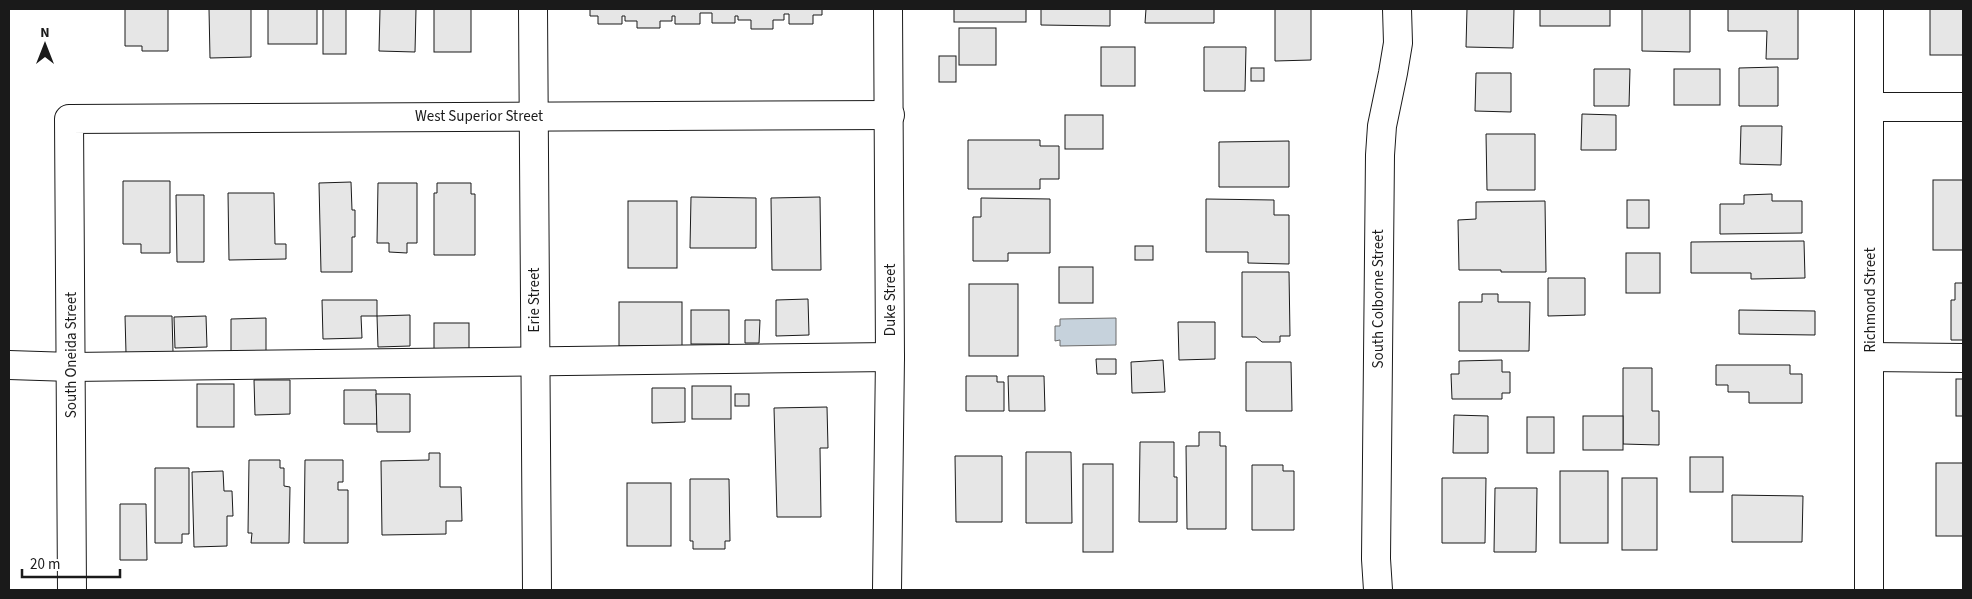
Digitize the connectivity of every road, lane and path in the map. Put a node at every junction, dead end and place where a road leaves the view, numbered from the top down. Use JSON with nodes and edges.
{"nodes":[{"id":1,"x":533,"y":9,"type":"edge"},
{"id":2,"x":888,"y":9,"type":"edge"},
{"id":3,"x":1397,"y":9,"type":"edge"},
{"id":4,"x":1869,"y":9,"type":"edge"},
{"id":5,"x":1869,"y":107,"type":"junction"},
{"id":6,"x":1963,"y":107,"type":"edge"},
{"id":7,"x":890,"y":115,"type":"junction"},
{"id":8,"x":533,"y":116,"type":"junction"},
{"id":9,"x":69,"y":119,"type":"joint"},
{"id":10,"x":890,"y":357,"type":"junction"},
{"id":11,"x":1870,"y":357,"type":"junction"},
{"id":12,"x":1963,"y":358,"type":"edge"},
{"id":13,"x":535,"y":362,"type":"junction"},
{"id":14,"x":9,"y":365,"type":"edge"},
{"id":15,"x":71,"y":367,"type":"junction"},
{"id":16,"x":72,"y":590,"type":"edge"},
{"id":17,"x":537,"y":590,"type":"edge"},
{"id":18,"x":887,"y":590,"type":"edge"},
{"id":19,"x":1378,"y":590,"type":"edge"},
{"id":20,"x":1869,"y":590,"type":"edge"}],
"edges":[{"from":1,"to":8,"type":"street","name":"Erie Street"},
{"from":2,"to":7,"type":"street","name":"Duke Street"},
{"from":3,"to":19,"type":"street","name":"South Colborne Street"},
{"from":4,"to":5,"type":"street","name":"Richmond Street"},
{"from":5,"to":6,"type":"street"},
{"from":5,"to":11,"type":"street","name":"Richmond Street"},
{"from":7,"to":8,"type":"street","name":"West Superior Street"},
{"from":7,"to":10,"type":"street","name":"Duke Street"},
{"from":8,"to":9,"type":"street","name":"West Superior Street"},
{"from":8,"to":13,"type":"street","name":"Erie Street"},
{"from":9,"to":15,"type":"street","name":"South Oneida Street"},
{"from":10,"to":13,"type":"street"},
{"from":10,"to":18,"type":"street","name":"Duke Street"},
{"from":11,"to":12,"type":"street"},
{"from":11,"to":20,"type":"street","name":"Richmond Street"},
{"from":13,"to":15,"type":"street"},
{"from":13,"to":17,"type":"street","name":"Erie Street"},
{"from":14,"to":15,"type":"street"},
{"from":15,"to":16,"type":"street","name":"South Oneida Street"}]}
